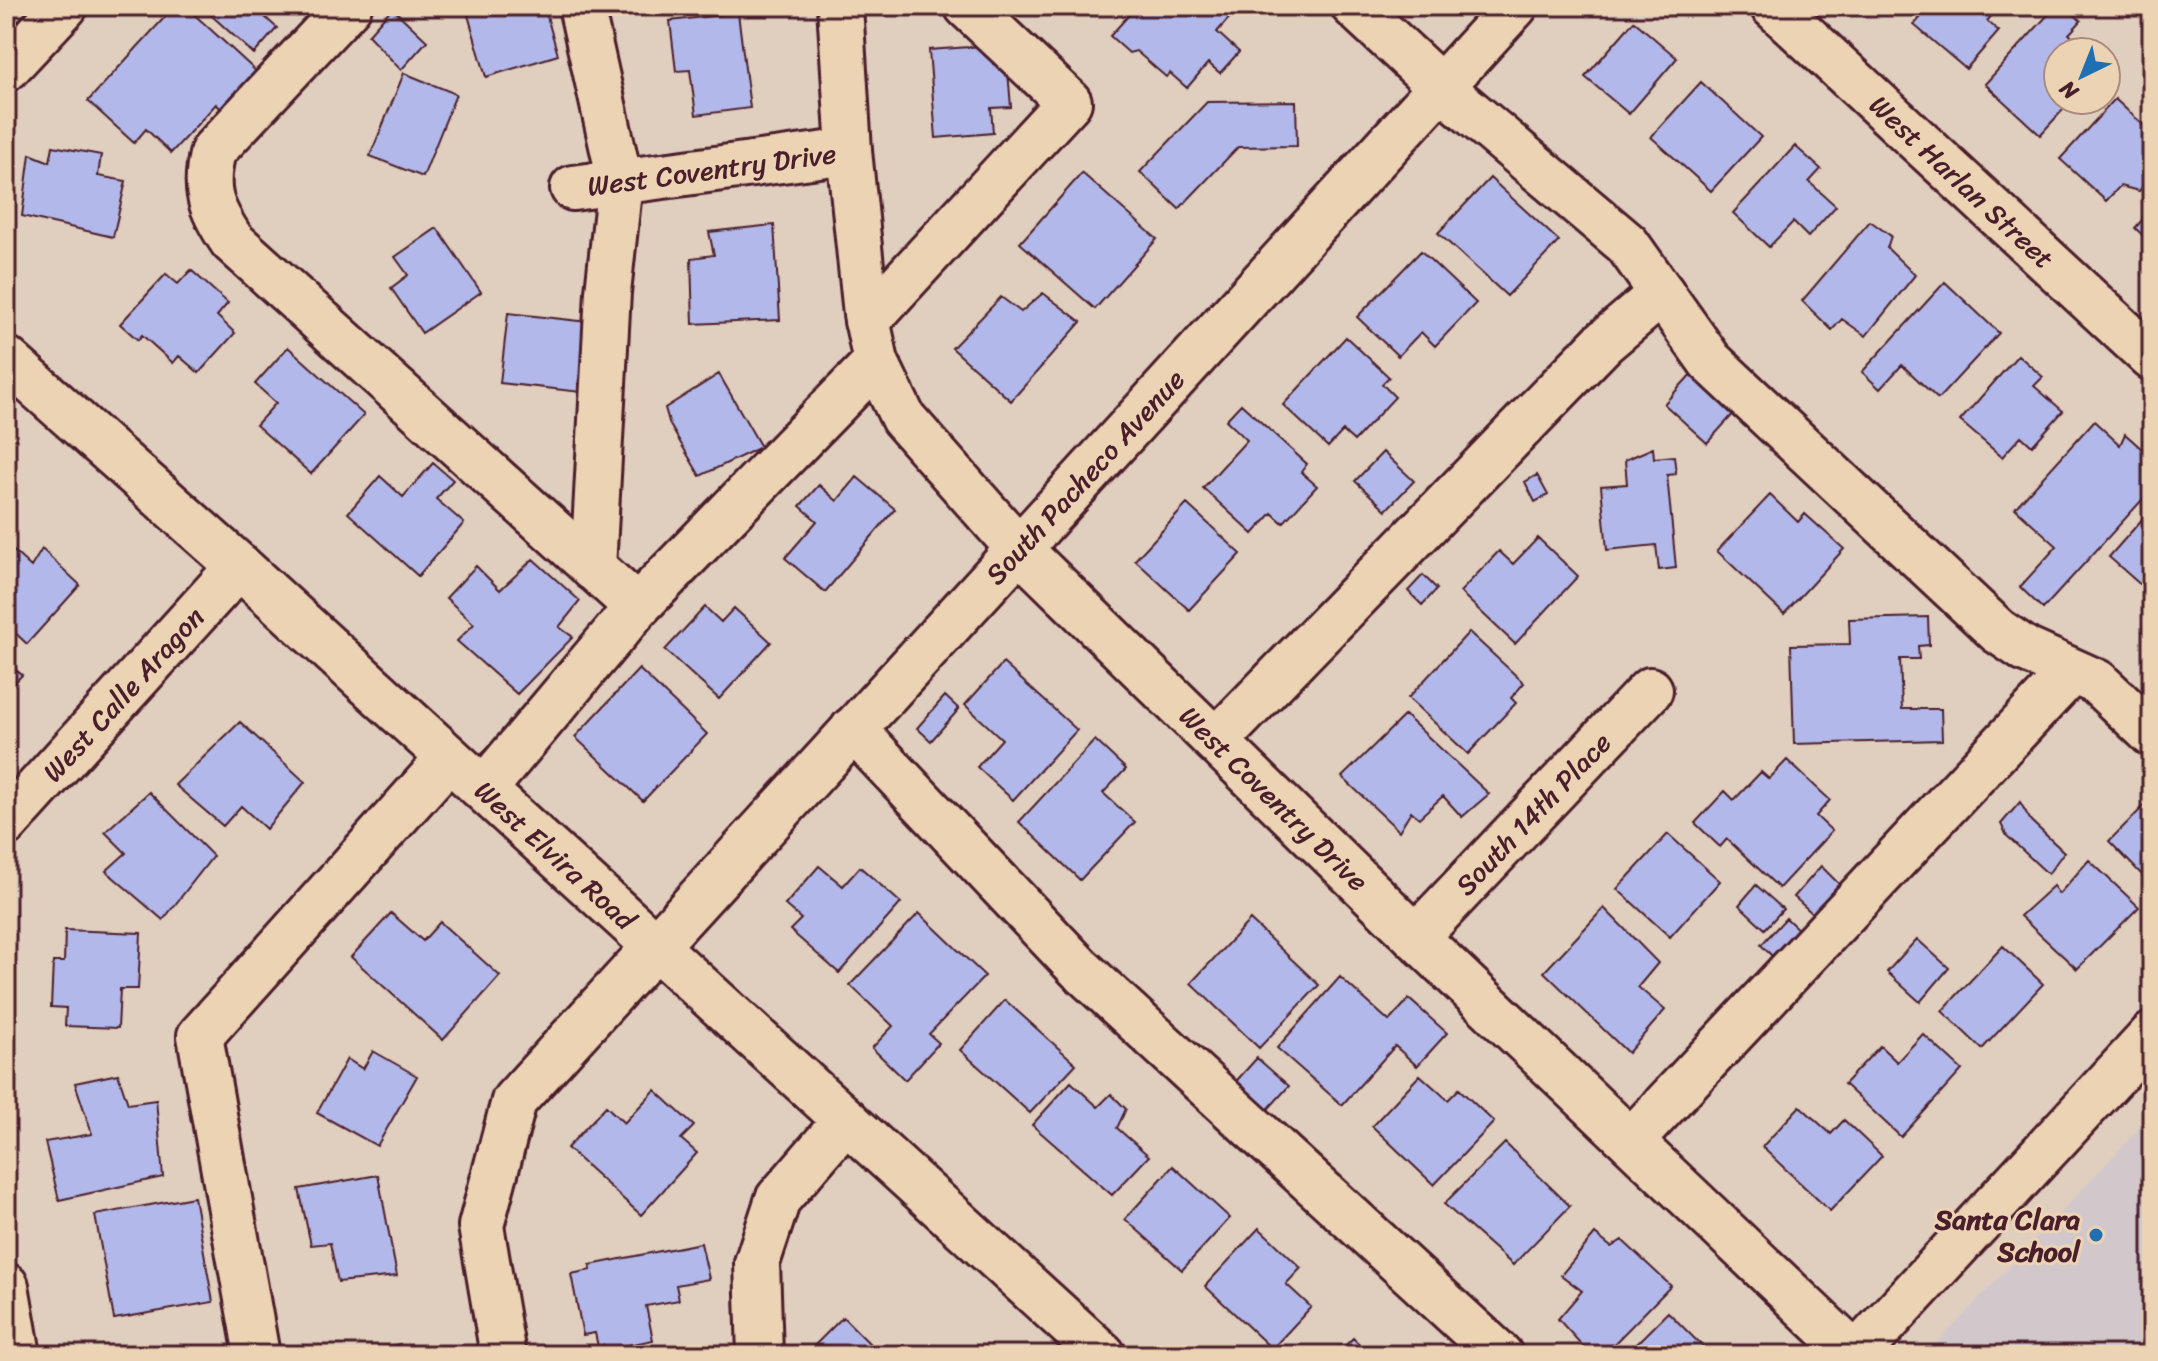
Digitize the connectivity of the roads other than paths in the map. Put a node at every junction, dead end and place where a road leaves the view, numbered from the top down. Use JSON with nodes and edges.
{"nodes":[{"id":1,"x":65,"y":6,"type":"edge"},
{"id":2,"x":349,"y":6,"type":"edge"},
{"id":3,"x":581,"y":6,"type":"edge"},
{"id":4,"x":840,"y":6,"type":"edge"},
{"id":5,"x":967,"y":6,"type":"edge"},
{"id":6,"x":1354,"y":6,"type":"edge"},
{"id":7,"x":1515,"y":6,"type":"edge"},
{"id":8,"x":1773,"y":6,"type":"edge"},
{"id":9,"x":6,"y":69,"type":"edge"},
{"id":10,"x":1441,"y":87,"type":"junction"},
{"id":11,"x":849,"y":151,"type":"junction"},
{"id":12,"x":620,"y":181,"type":"junction"},
{"id":13,"x":573,"y":188,"type":"dead end"},
{"id":14,"x":1662,"y":293,"type":"junction"},
{"id":15,"x":872,"y":341,"type":"junction"},
{"id":16,"x":2152,"y":358,"type":"edge"},
{"id":17,"x":9,"y":366,"type":"edge"},
{"id":18,"x":1018,"y":548,"type":"junction"},
{"id":19,"x":239,"y":566,"type":"junction"},
{"id":20,"x":593,"y":568,"type":"junction"},
{"id":21,"x":637,"y":607,"type":"junction"},
{"id":22,"x":2071,"y":672,"type":"junction"},
{"id":23,"x":1650,"y":690,"type":"dead end"},
{"id":24,"x":853,"y":729,"type":"junction"},
{"id":25,"x":2152,"y":734,"type":"edge"},
{"id":26,"x":1216,"y":741,"type":"junction"},
{"id":27,"x":449,"y":758,"type":"junction"},
{"id":28,"x":484,"y":789,"type":"junction"},
{"id":29,"x":6,"y":823,"type":"edge"},
{"id":30,"x":1416,"y":937,"type":"junction"},
{"id":31,"x":655,"y":945,"type":"junction"},
{"id":32,"x":2152,"y":1035,"type":"edge"},
{"id":33,"x":846,"y":1120,"type":"junction"},
{"id":34,"x":1631,"y":1141,"type":"junction"},
{"id":35,"x":6,"y":1286,"type":"edge"},
{"id":36,"x":18,"y":1355,"type":"edge"},
{"id":37,"x":257,"y":1355,"type":"edge"},
{"id":38,"x":503,"y":1355,"type":"edge"},
{"id":39,"x":760,"y":1355,"type":"edge"},
{"id":40,"x":1103,"y":1355,"type":"edge"},
{"id":41,"x":1500,"y":1355,"type":"edge"},
{"id":42,"x":1856,"y":1355,"type":"edge"}],
"edges":[{"from":1,"to":9,"type":"street"},
{"from":2,"to":20,"type":"street"},
{"from":3,"to":12,"type":"street"},
{"from":4,"to":11,"type":"street","name":"West Coventry Drive"},
{"from":5,"to":15,"type":"street"},
{"from":6,"to":10,"type":"street"},
{"from":7,"to":10,"type":"street","name":"South Pacheco Avenue"},
{"from":8,"to":16,"type":"street","name":"West Harlan Street"},
{"from":10,"to":14,"type":"street"},
{"from":10,"to":18,"type":"street","name":"South Pacheco Avenue"},
{"from":11,"to":12,"type":"street","name":"West Coventry Drive"},
{"from":11,"to":15,"type":"street","name":"West Coventry Drive"},
{"from":12,"to":13,"type":"street","name":"West Coventry Drive"},
{"from":12,"to":20,"type":"street"},
{"from":14,"to":22,"type":"street"},
{"from":14,"to":26,"type":"street"},
{"from":15,"to":18,"type":"street","name":"West Coventry Drive"},
{"from":15,"to":21,"type":"street"},
{"from":17,"to":19,"type":"street","name":"West Elvira Road"},
{"from":18,"to":24,"type":"street","name":"South Pacheco Avenue"},
{"from":18,"to":26,"type":"street","name":"West Coventry Drive"},
{"from":19,"to":27,"type":"street","name":"West Elvira Road"},
{"from":19,"to":29,"type":"street","name":"West Calle Aragon"},
{"from":20,"to":21,"type":"street"},
{"from":21,"to":28,"type":"street"},
{"from":22,"to":25,"type":"street"},
{"from":22,"to":34,"type":"street"},
{"from":23,"to":30,"type":"street","name":"South 14th Place"},
{"from":24,"to":31,"type":"street","name":"South Pacheco Avenue"},
{"from":24,"to":41,"type":"street"},
{"from":26,"to":30,"type":"street","name":"West Coventry Drive"},
{"from":27,"to":28,"type":"street","name":"West Elvira Road"},
{"from":27,"to":37,"type":"street"},
{"from":28,"to":31,"type":"street","name":"West Elvira Road"},
{"from":30,"to":34,"type":"street","name":"West Coventry Drive"},
{"from":31,"to":33,"type":"street","name":"West Elvira Road"},
{"from":31,"to":38,"type":"street","name":"South Pacheco Avenue"},
{"from":32,"to":42,"type":"street"},
{"from":33,"to":39,"type":"street"},
{"from":33,"to":40,"type":"street","name":"West Elvira Road"},
{"from":34,"to":42,"type":"street","name":"West Coventry Drive"},
{"from":35,"to":36,"type":"street"}]}
